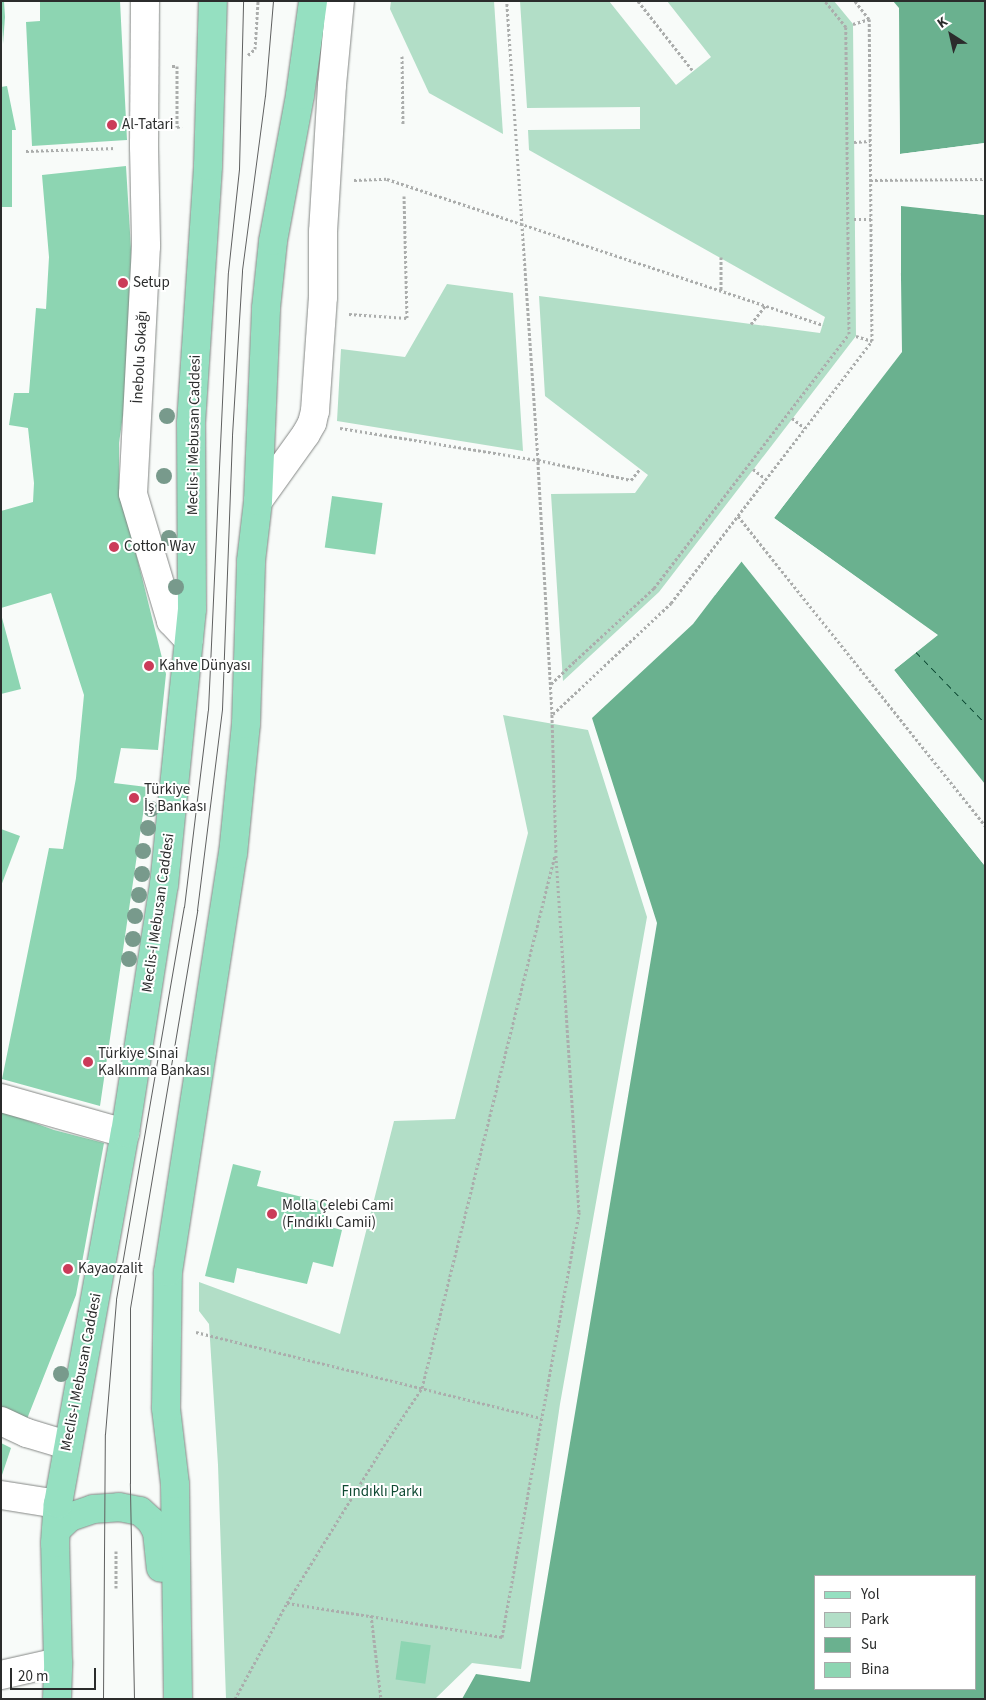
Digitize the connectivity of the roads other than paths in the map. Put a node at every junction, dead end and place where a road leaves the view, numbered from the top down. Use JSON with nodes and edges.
{"nodes":[{"id":1,"x":145,"y":1,"type":"edge"},
{"id":2,"x":213,"y":1,"type":"edge"},
{"id":3,"x":313,"y":1,"type":"edge"},
{"id":4,"x":340,"y":1,"type":"edge"},
{"id":5,"x":258,"y":501,"type":"junction"},
{"id":6,"x":189,"y":640,"type":"junction"},
{"id":7,"x":1,"y":1098,"type":"edge"},
{"id":8,"x":125,"y":1133,"type":"junction"},
{"id":9,"x":1,"y":1421,"type":"edge"},
{"id":10,"x":67,"y":1445,"type":"junction"},
{"id":11,"x":1,"y":1495,"type":"edge"},
{"id":12,"x":57,"y":1517,"type":"junction"},
{"id":13,"x":176,"y":1627,"type":"junction"},
{"id":14,"x":58,"y":1662,"type":"junction"},
{"id":15,"x":1,"y":1675,"type":"edge"},
{"id":16,"x":56,"y":1699,"type":"edge"},
{"id":17,"x":178,"y":1699,"type":"edge"}],
"edges":[{"from":1,"to":6,"type":"street","name":"İnebolu Sokağı"},
{"from":2,"to":6,"type":"main road","name":"Meclis-i Mebusan Caddesi"},
{"from":3,"to":5,"type":"main road"},
{"from":4,"to":5,"type":"street"},
{"from":5,"to":13,"type":"main road"},
{"from":6,"to":8,"type":"main road","name":"Meclis-i Mebusan Caddesi"},
{"from":7,"to":8,"type":"street"},
{"from":8,"to":10,"type":"main road","name":"Meclis-i Mebusan Caddesi"},
{"from":9,"to":10,"type":"street"},
{"from":10,"to":12,"type":"main road","name":"Meclis-i Mebusan Caddesi"},
{"from":11,"to":12,"type":"street"},
{"from":12,"to":13,"type":"main road"},
{"from":12,"to":14,"type":"main road","name":"Meclis-i Mebusan Caddesi"},
{"from":13,"to":17,"type":"main road"},
{"from":14,"to":15,"type":"street"},
{"from":14,"to":16,"type":"main road","name":"Meclis-i Mebusan Caddesi"}]}
